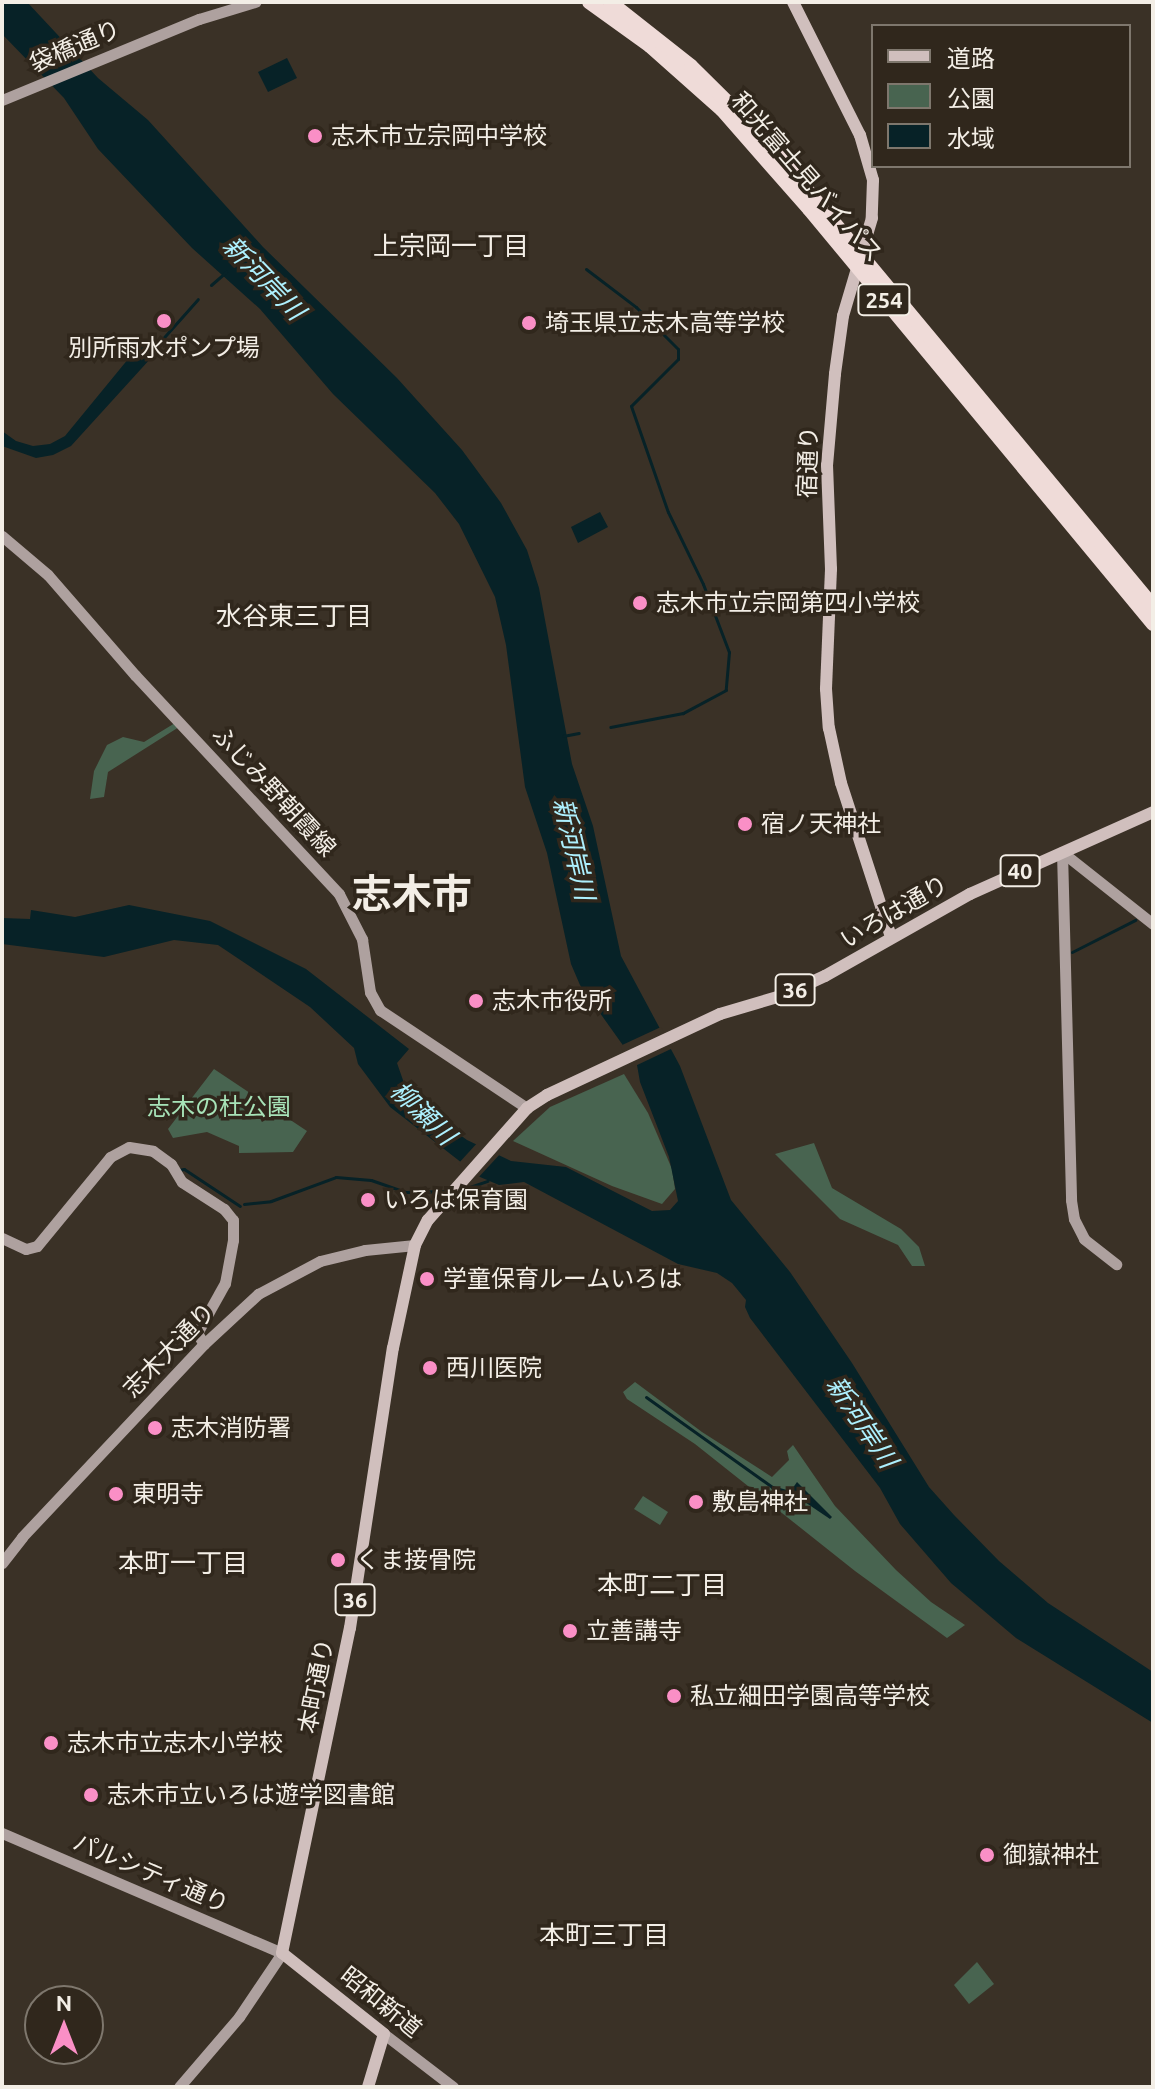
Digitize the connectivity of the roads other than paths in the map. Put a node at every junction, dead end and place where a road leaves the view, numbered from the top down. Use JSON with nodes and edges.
{"nodes":[{"id":1,"x":255,"y":2,"type":"edge"},
{"id":2,"x":589,"y":2,"type":"edge"},
{"id":3,"x":610,"y":2,"type":"edge"},
{"id":4,"x":793,"y":2,"type":"edge"},
{"id":5,"x":2,"y":100,"type":"edge"},
{"id":6,"x":858,"y":260,"type":"junction"},
{"id":7,"x":2,"y":536,"type":"edge"},
{"id":8,"x":1153,"y":606,"type":"edge"},
{"id":9,"x":1153,"y":624,"type":"edge"},
{"id":10,"x":1153,"y":812,"type":"edge"},
{"id":11,"x":1062,"y":852,"type":"junction"},
{"id":12,"x":1153,"y":924,"type":"edge"},
{"id":13,"x":891,"y":937,"type":"junction"},
{"id":14,"x":527,"y":1108,"type":"junction"},
{"id":15,"x":2,"y":1238,"type":"edge"},
{"id":16,"x":415,"y":1245,"type":"junction"},
{"id":17,"x":1116,"y":1264,"type":"dead end"},
{"id":18,"x":204,"y":1344,"type":"junction"},
{"id":19,"x":2,"y":1563,"type":"edge"},
{"id":20,"x":2,"y":1833,"type":"edge"},
{"id":21,"x":282,"y":1953,"type":"junction"},
{"id":22,"x":384,"y":2034,"type":"junction"},
{"id":23,"x":179,"y":2087,"type":"edge"},
{"id":24,"x":368,"y":2087,"type":"edge"},
{"id":25,"x":453,"y":2087,"type":"edge"}],
"edges":[{"from":1,"to":5,"type":"main road","name":"袋橋通り"},
{"from":2,"to":6,"type":"highway","name":"和光富士見バイパス","number":"254"},
{"from":3,"to":6,"type":"highway","name":"和光富士見バイパス","number":"254"},
{"from":4,"to":6,"type":"main road","name":"宿通り"},
{"from":6,"to":8,"type":"highway","name":"和光富士見バイパス","number":"254"},
{"from":6,"to":9,"type":"highway","name":"和光富士見バイパス","number":"254"},
{"from":6,"to":13,"type":"main road","name":"宿通り"},
{"from":7,"to":14,"type":"main road","name":"ふじみ野朝霞線"},
{"from":10,"to":11,"type":"main road","name":"いろは通り","number":"40"},
{"from":11,"to":12,"type":"main road"},
{"from":11,"to":13,"type":"main road","name":"いろは通り","number":"40"},
{"from":11,"to":17,"type":"main road"},
{"from":13,"to":14,"type":"main road","name":"いろは通り","number":"36"},
{"from":14,"to":16,"type":"main road","name":"本町通り","number":"36"},
{"from":15,"to":18,"type":"main road"},
{"from":16,"to":18,"type":"main road","name":"志木大通り"},
{"from":16,"to":21,"type":"main road","name":"本町通り","number":"36"},
{"from":18,"to":19,"type":"main road","name":"志木大通り"},
{"from":20,"to":21,"type":"main road","name":"パルシティ通り"},
{"from":21,"to":22,"type":"main road","name":"昭和新道"},
{"from":21,"to":23,"type":"main road","name":"本町通り"},
{"from":22,"to":24,"type":"main road"},
{"from":22,"to":25,"type":"main road","name":"昭和新道"}]}
